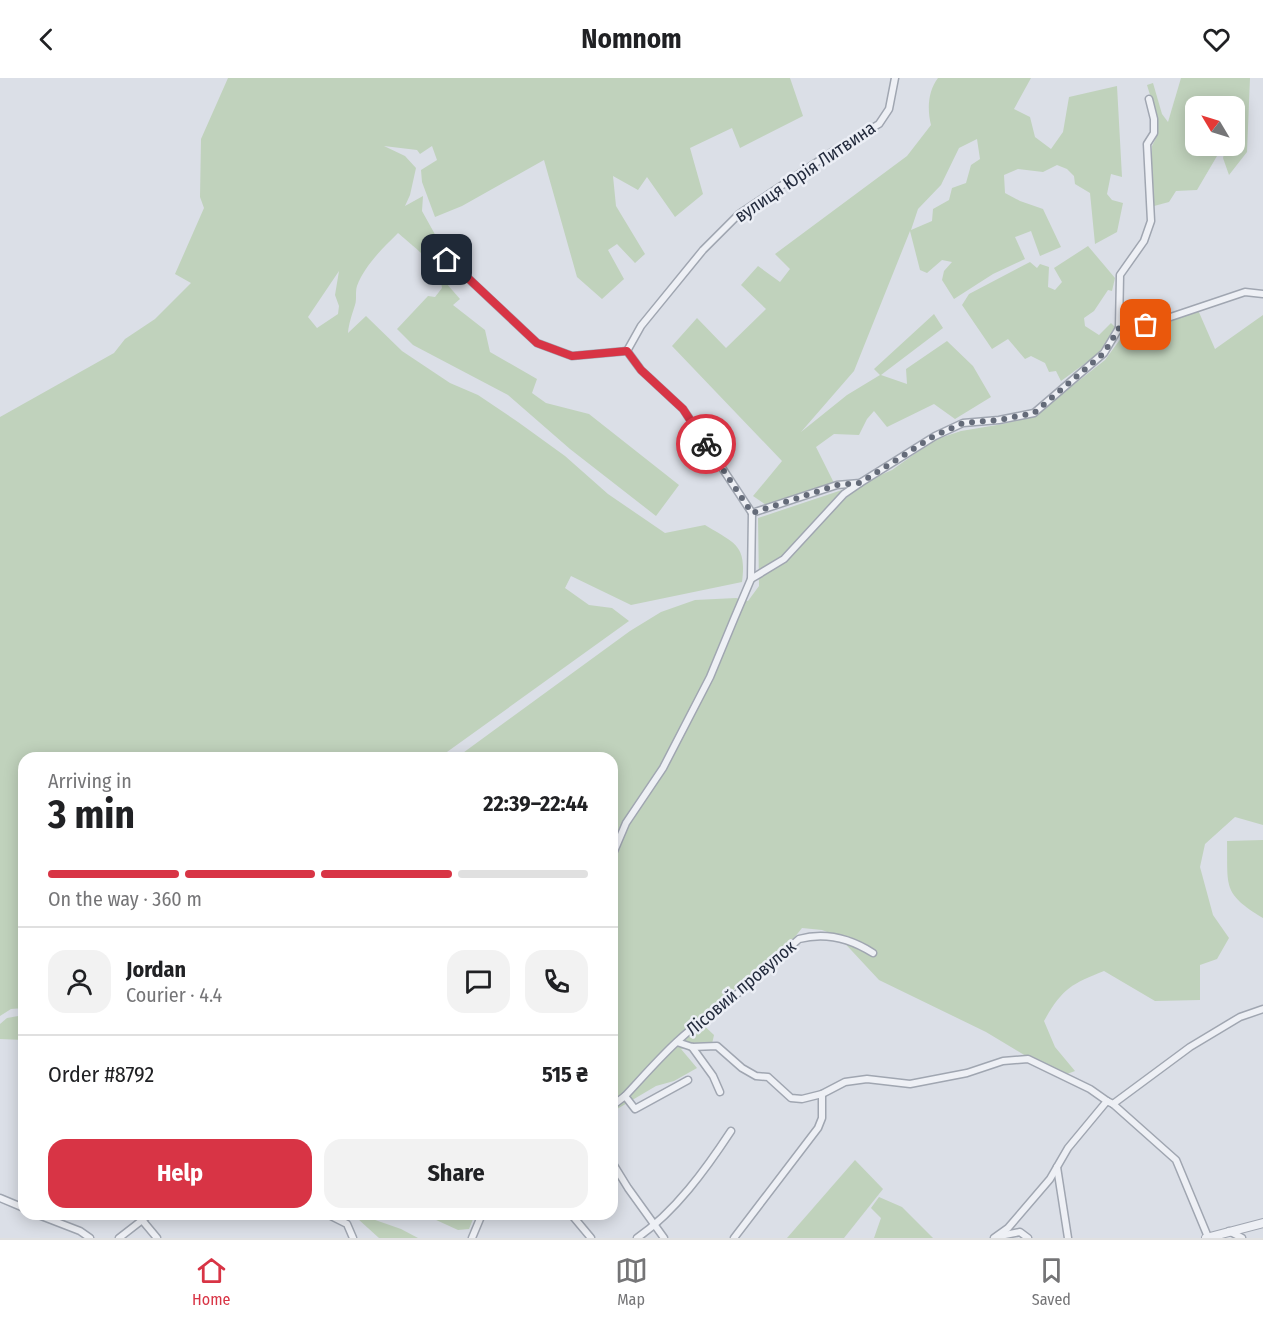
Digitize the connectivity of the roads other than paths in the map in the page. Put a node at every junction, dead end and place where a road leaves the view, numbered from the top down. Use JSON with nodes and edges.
{"nodes":[{"id":1,"x":895,"y":78,"type":"edge"},
{"id":2,"x":1149,"y":99,"type":"dead end"},
{"id":3,"x":447,"y":260,"type":"dead end"},
{"id":4,"x":1263,"y":294,"type":"edge"},
{"id":5,"x":1119,"y":328,"type":"junction"},
{"id":6,"x":627,"y":351,"type":"junction"},
{"id":7,"x":860,"y":483,"type":"junction"},
{"id":8,"x":752,"y":513,"type":"junction"},
{"id":9,"x":751,"y":579,"type":"junction"},
{"id":10,"x":618,"y":842,"type":"edge"},
{"id":11,"x":873,"y":953,"type":"dead end"},
{"id":12,"x":1261,"y":1011,"type":"edge"},
{"id":13,"x":677,"y":1042,"type":"junction"},
{"id":14,"x":692,"y":1047,"type":"junction"},
{"id":15,"x":688,"y":1080,"type":"dead end"},
{"id":16,"x":720,"y":1092,"type":"dead end"},
{"id":17,"x":822,"y":1094,"type":"junction"},
{"id":18,"x":625,"y":1096,"type":"junction"},
{"id":19,"x":618,"y":1101,"type":"edge"},
{"id":20,"x":1110,"y":1103,"type":"junction"},
{"id":21,"x":731,"y":1131,"type":"dead end"},
{"id":22,"x":1057,"y":1166,"type":"junction"},
{"id":23,"x":618,"y":1172,"type":"edge"},
{"id":24,"x":0,"y":1198,"type":"edge"},
{"id":25,"x":18,"y":1206,"type":"edge"},
{"id":26,"x":52,"y":1220,"type":"edge"},
{"id":27,"x":142,"y":1220,"type":"joint"},
{"id":28,"x":339,"y":1220,"type":"edge"},
{"id":29,"x":479,"y":1220,"type":"edge"},
{"id":30,"x":576,"y":1220,"type":"edge"},
{"id":31,"x":655,"y":1223,"type":"junction"},
{"id":32,"x":1263,"y":1223,"type":"edge"},
{"id":33,"x":1229,"y":1231,"type":"junction"},
{"id":34,"x":995,"y":1237,"type":"edge"},
{"id":35,"x":90,"y":1238,"type":"edge"},
{"id":36,"x":119,"y":1238,"type":"edge"},
{"id":37,"x":157,"y":1238,"type":"edge"},
{"id":38,"x":353,"y":1238,"type":"edge"},
{"id":39,"x":471,"y":1238,"type":"edge"},
{"id":40,"x":591,"y":1238,"type":"edge"},
{"id":41,"x":638,"y":1238,"type":"edge"},
{"id":42,"x":664,"y":1238,"type":"edge"},
{"id":43,"x":734,"y":1238,"type":"edge"},
{"id":44,"x":1028,"y":1238,"type":"edge"},
{"id":45,"x":1068,"y":1238,"type":"edge"},
{"id":46,"x":1207,"y":1238,"type":"edge"},
{"id":47,"x":1242,"y":1238,"type":"edge"}],
"edges":[{"from":1,"to":6,"type":"street","name":"вулиця Юрія Литвина"},
{"from":2,"to":5,"type":"street"},
{"from":3,"to":6,"type":"street"},
{"from":4,"to":5,"type":"street"},
{"from":5,"to":7,"type":"street"},
{"from":6,"to":8,"type":"street"},
{"from":7,"to":8,"type":"street"},
{"from":7,"to":9,"type":"street"},
{"from":8,"to":9,"type":"street"},
{"from":9,"to":10,"type":"street"},
{"from":11,"to":13,"type":"street","name":"Лісовий провулок"},
{"from":12,"to":20,"type":"street"},
{"from":13,"to":14,"type":"street"},
{"from":13,"to":18,"type":"street","name":"Лісовий провулок"},
{"from":14,"to":16,"type":"street","name":"Лісовий провулок"},
{"from":14,"to":17,"type":"street","name":"Лісовий провулок"},
{"from":15,"to":18,"type":"street"},
{"from":17,"to":20,"type":"street","name":"Лісовий провулок"},
{"from":17,"to":43,"type":"street"},
{"from":18,"to":19,"type":"street"},
{"from":20,"to":22,"type":"street"},
{"from":20,"to":46,"type":"street"},
{"from":21,"to":31,"type":"street"},
{"from":22,"to":34,"type":"street"},
{"from":22,"to":45,"type":"street"},
{"from":23,"to":31,"type":"street"},
{"from":24,"to":25,"type":"street"},
{"from":26,"to":35,"type":"street"},
{"from":27,"to":36,"type":"street"},
{"from":27,"to":37,"type":"street"},
{"from":28,"to":38,"type":"street"},
{"from":29,"to":39,"type":"street"},
{"from":30,"to":40,"type":"street"},
{"from":31,"to":41,"type":"street"},
{"from":31,"to":42,"type":"street"},
{"from":32,"to":33,"type":"street"},
{"from":33,"to":46,"type":"street"},
{"from":33,"to":47,"type":"street"},
{"from":34,"to":44,"type":"street"}]}
